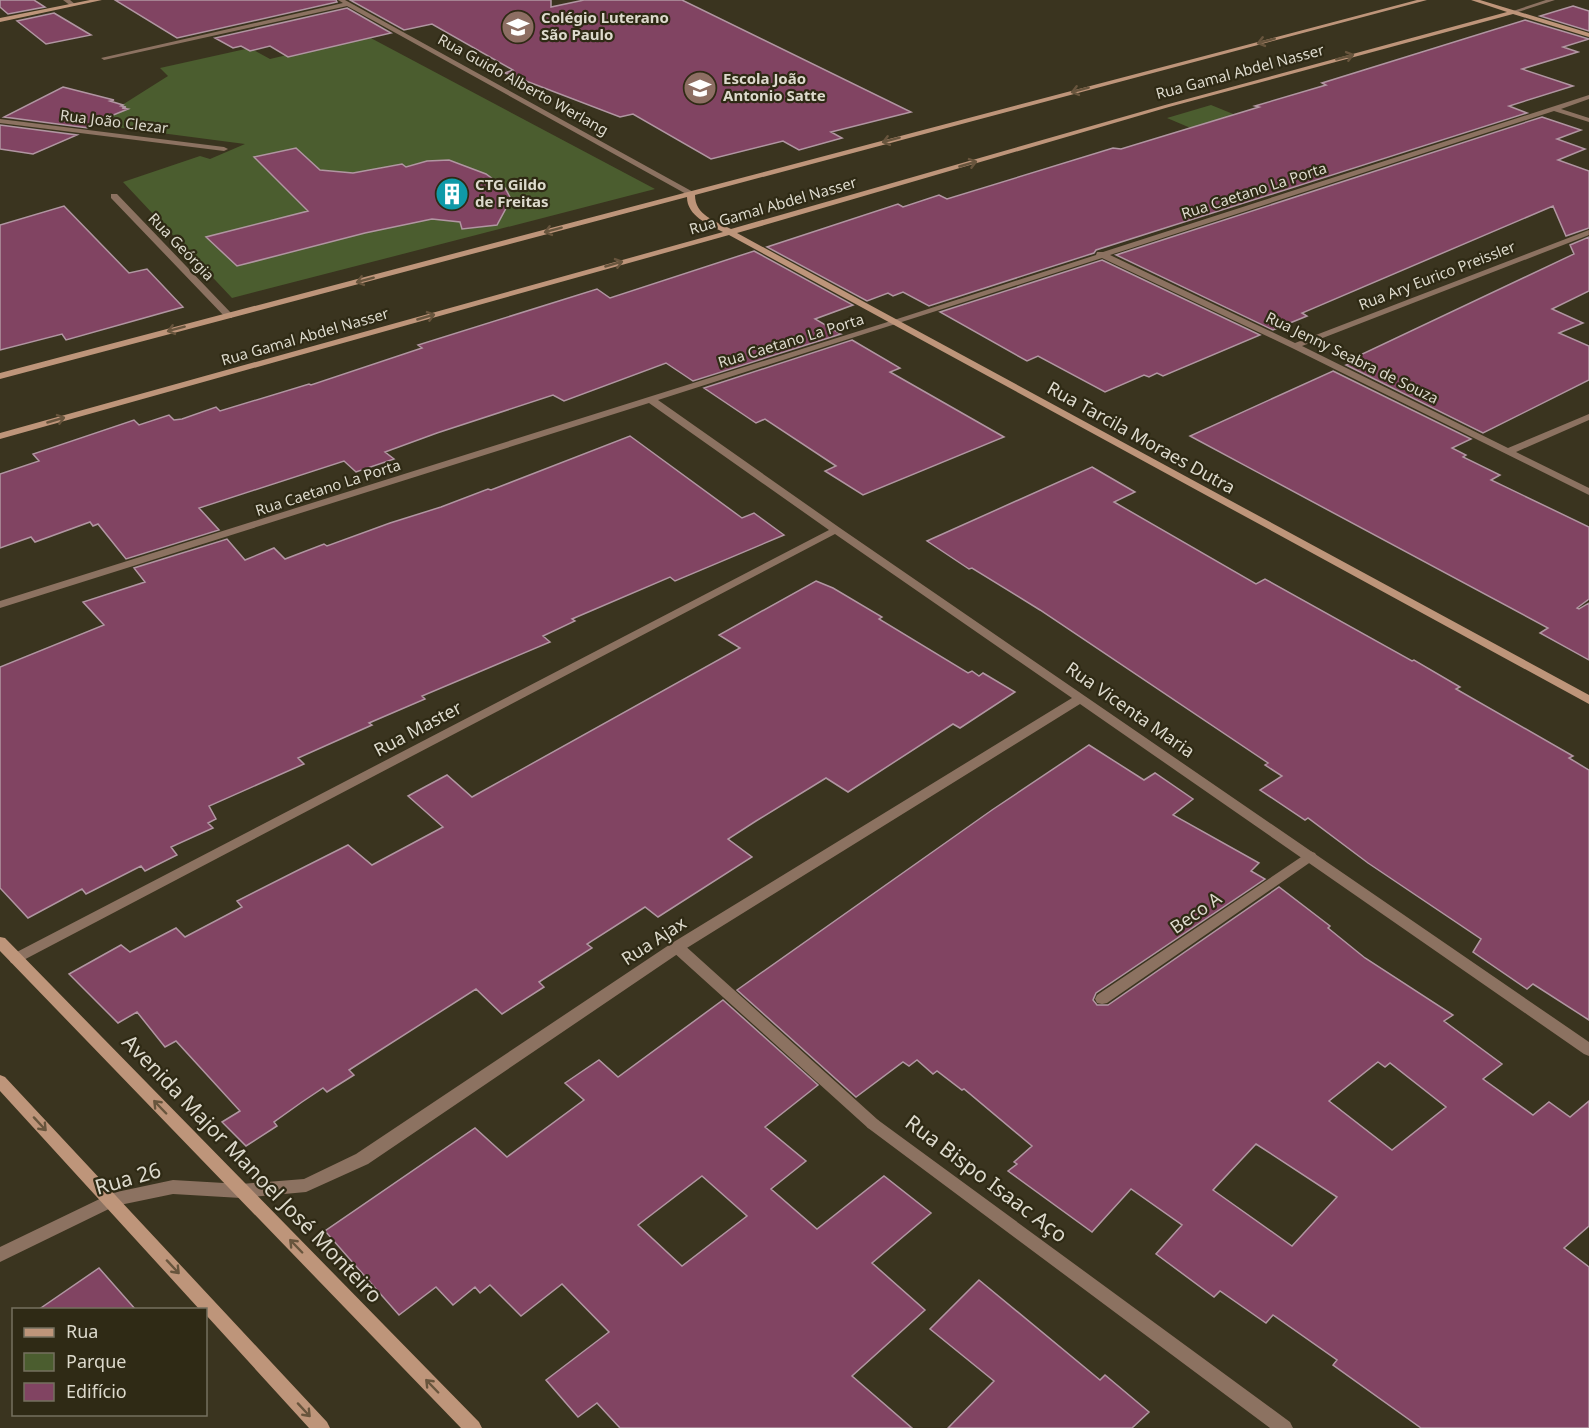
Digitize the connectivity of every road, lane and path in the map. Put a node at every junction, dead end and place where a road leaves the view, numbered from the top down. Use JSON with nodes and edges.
{"nodes":[{"id":1,"x":66,"y":0,"type":"edge"},
{"id":2,"x":99,"y":0,"type":"edge"},
{"id":3,"x":1424,"y":0,"type":"edge"},
{"id":4,"x":1474,"y":0,"type":"edge"},
{"id":5,"x":1552,"y":0,"type":"edge"},
{"id":6,"x":344,"y":2,"type":"edge"},
{"id":7,"x":73,"y":5,"type":"junction"},
{"id":8,"x":1513,"y":12,"type":"junction"},
{"id":9,"x":0,"y":20,"type":"edge"},
{"id":10,"x":1589,"y":35,"type":"edge"},
{"id":11,"x":104,"y":58,"type":"dead end"},
{"id":12,"x":1589,"y":97,"type":"edge"},
{"id":13,"x":1555,"y":109,"type":"junction"},
{"id":14,"x":1589,"y":120,"type":"edge"},
{"id":15,"x":4,"y":122,"type":"edge"},
{"id":16,"x":0,"y":127,"type":"edge"},
{"id":17,"x":224,"y":149,"type":"dead end"},
{"id":18,"x":691,"y":193,"type":"junction"},
{"id":19,"x":114,"y":196,"type":"dead end"},
{"id":20,"x":730,"y":232,"type":"junction"},
{"id":21,"x":1589,"y":232,"type":"edge"},
{"id":22,"x":1100,"y":254,"type":"junction"},
{"id":23,"x":229,"y":316,"type":"junction"},
{"id":24,"x":897,"y":322,"type":"junction"},
{"id":25,"x":1295,"y":346,"type":"junction"},
{"id":26,"x":0,"y":376,"type":"edge"},
{"id":27,"x":651,"y":400,"type":"junction"},
{"id":28,"x":1589,"y":417,"type":"edge"},
{"id":29,"x":0,"y":436,"type":"edge"},
{"id":30,"x":1508,"y":452,"type":"junction"},
{"id":31,"x":1589,"y":492,"type":"edge"},
{"id":32,"x":836,"y":530,"type":"junction"},
{"id":33,"x":0,"y":605,"type":"edge"},
{"id":34,"x":1081,"y":698,"type":"junction"},
{"id":35,"x":1588,"y":699,"type":"edge"},
{"id":36,"x":1310,"y":856,"type":"junction"},
{"id":37,"x":0,"y":942,"type":"edge"},
{"id":38,"x":677,"y":947,"type":"junction"},
{"id":39,"x":16,"y":959,"type":"junction"},
{"id":40,"x":1102,"y":999,"type":"dead end"},
{"id":41,"x":1589,"y":1050,"type":"edge"},
{"id":42,"x":0,"y":1081,"type":"edge"},
{"id":43,"x":241,"y":1191,"type":"junction"},
{"id":44,"x":112,"y":1200,"type":"junction"},
{"id":45,"x":0,"y":1255,"type":"edge"},
{"id":46,"x":321,"y":1428,"type":"edge"},
{"id":47,"x":473,"y":1428,"type":"edge"},
{"id":48,"x":1284,"y":1428,"type":"edge"}],
"edges":[{"from":1,"to":7,"type":"street"},
{"from":2,"to":7,"type":"street"},
{"from":3,"to":18,"type":"street","name":"Rua Gamal Abdel Nasser","one_way":true},
{"from":4,"to":8,"type":"street"},
{"from":5,"to":8,"type":"street","name":"Rua Gamal Abdel Nasser"},
{"from":6,"to":11,"type":"street"},
{"from":6,"to":18,"type":"street","name":"Rua Guido Alberto Werlang"},
{"from":7,"to":9,"type":"street"},
{"from":8,"to":10,"type":"street"},
{"from":20,"to":8,"type":"street","name":"Rua Gamal Abdel Nasser","one_way":true},
{"from":12,"to":13,"type":"street","name":"Rua Caetano La Porta"},
{"from":13,"to":14,"type":"street"},
{"from":13,"to":22,"type":"street","name":"Rua Caetano La Porta"},
{"from":15,"to":16,"type":"street"},
{"from":15,"to":17,"type":"street","name":"Rua João Clezar"},
{"from":18,"to":20,"type":"street","name":"Rua Tarcila Moraes Dutra"},
{"from":18,"to":23,"type":"street","name":"Rua Gamal Abdel Nasser","one_way":true},
{"from":19,"to":23,"type":"street","name":"Rua Geórgia"},
{"from":20,"to":24,"type":"street","name":"Rua Tarcila Moraes Dutra"},
{"from":29,"to":20,"type":"street","name":"Rua Gamal Abdel Nasser","one_way":true},
{"from":21,"to":25,"type":"street","name":"Rua Ary Eurico Preissler"},
{"from":22,"to":24,"type":"street","name":"Rua Caetano La Porta"},
{"from":22,"to":25,"type":"street","name":"Rua Jenny Seabra de Souza"},
{"from":23,"to":26,"type":"street","name":"Rua Gamal Abdel Nasser","one_way":true},
{"from":24,"to":27,"type":"street","name":"Rua Caetano La Porta"},
{"from":24,"to":35,"type":"street","name":"Rua Tarcila Moraes Dutra"},
{"from":25,"to":30,"type":"street","name":"Rua Jenny Seabra de Souza"},
{"from":27,"to":32,"type":"street","name":"Rua Vicenta Maria"},
{"from":27,"to":33,"type":"street","name":"Rua Caetano La Porta"},
{"from":28,"to":30,"type":"street"},
{"from":30,"to":31,"type":"street","name":"Rua Jenny Seabra de Souza"},
{"from":32,"to":34,"type":"street","name":"Rua Vicenta Maria"},
{"from":32,"to":39,"type":"street","name":"Rua Master"},
{"from":34,"to":36,"type":"street","name":"Rua Vicenta Maria"},
{"from":34,"to":38,"type":"street","name":"Rua Ajax"},
{"from":36,"to":40,"type":"street","name":"Beco A"},
{"from":36,"to":41,"type":"street","name":"Rua Vicenta Maria"},
{"from":37,"to":39,"type":"street","name":"Avenida Major Manoel José Monteiro"},
{"from":38,"to":43,"type":"street","name":"Rua Ajax"},
{"from":38,"to":48,"type":"street","name":"Rua Bispo Isaac Aço"},
{"from":43,"to":39,"type":"street","name":"Avenida Major Manoel José Monteiro","one_way":true},
{"from":42,"to":44,"type":"street","one_way":true},
{"from":43,"to":44,"type":"street","name":"Rua 26"},
{"from":47,"to":43,"type":"street","name":"Avenida Major Manoel José Monteiro","one_way":true},
{"from":44,"to":45,"type":"street","name":"Rua 26"},
{"from":44,"to":46,"type":"street","one_way":true}]}
